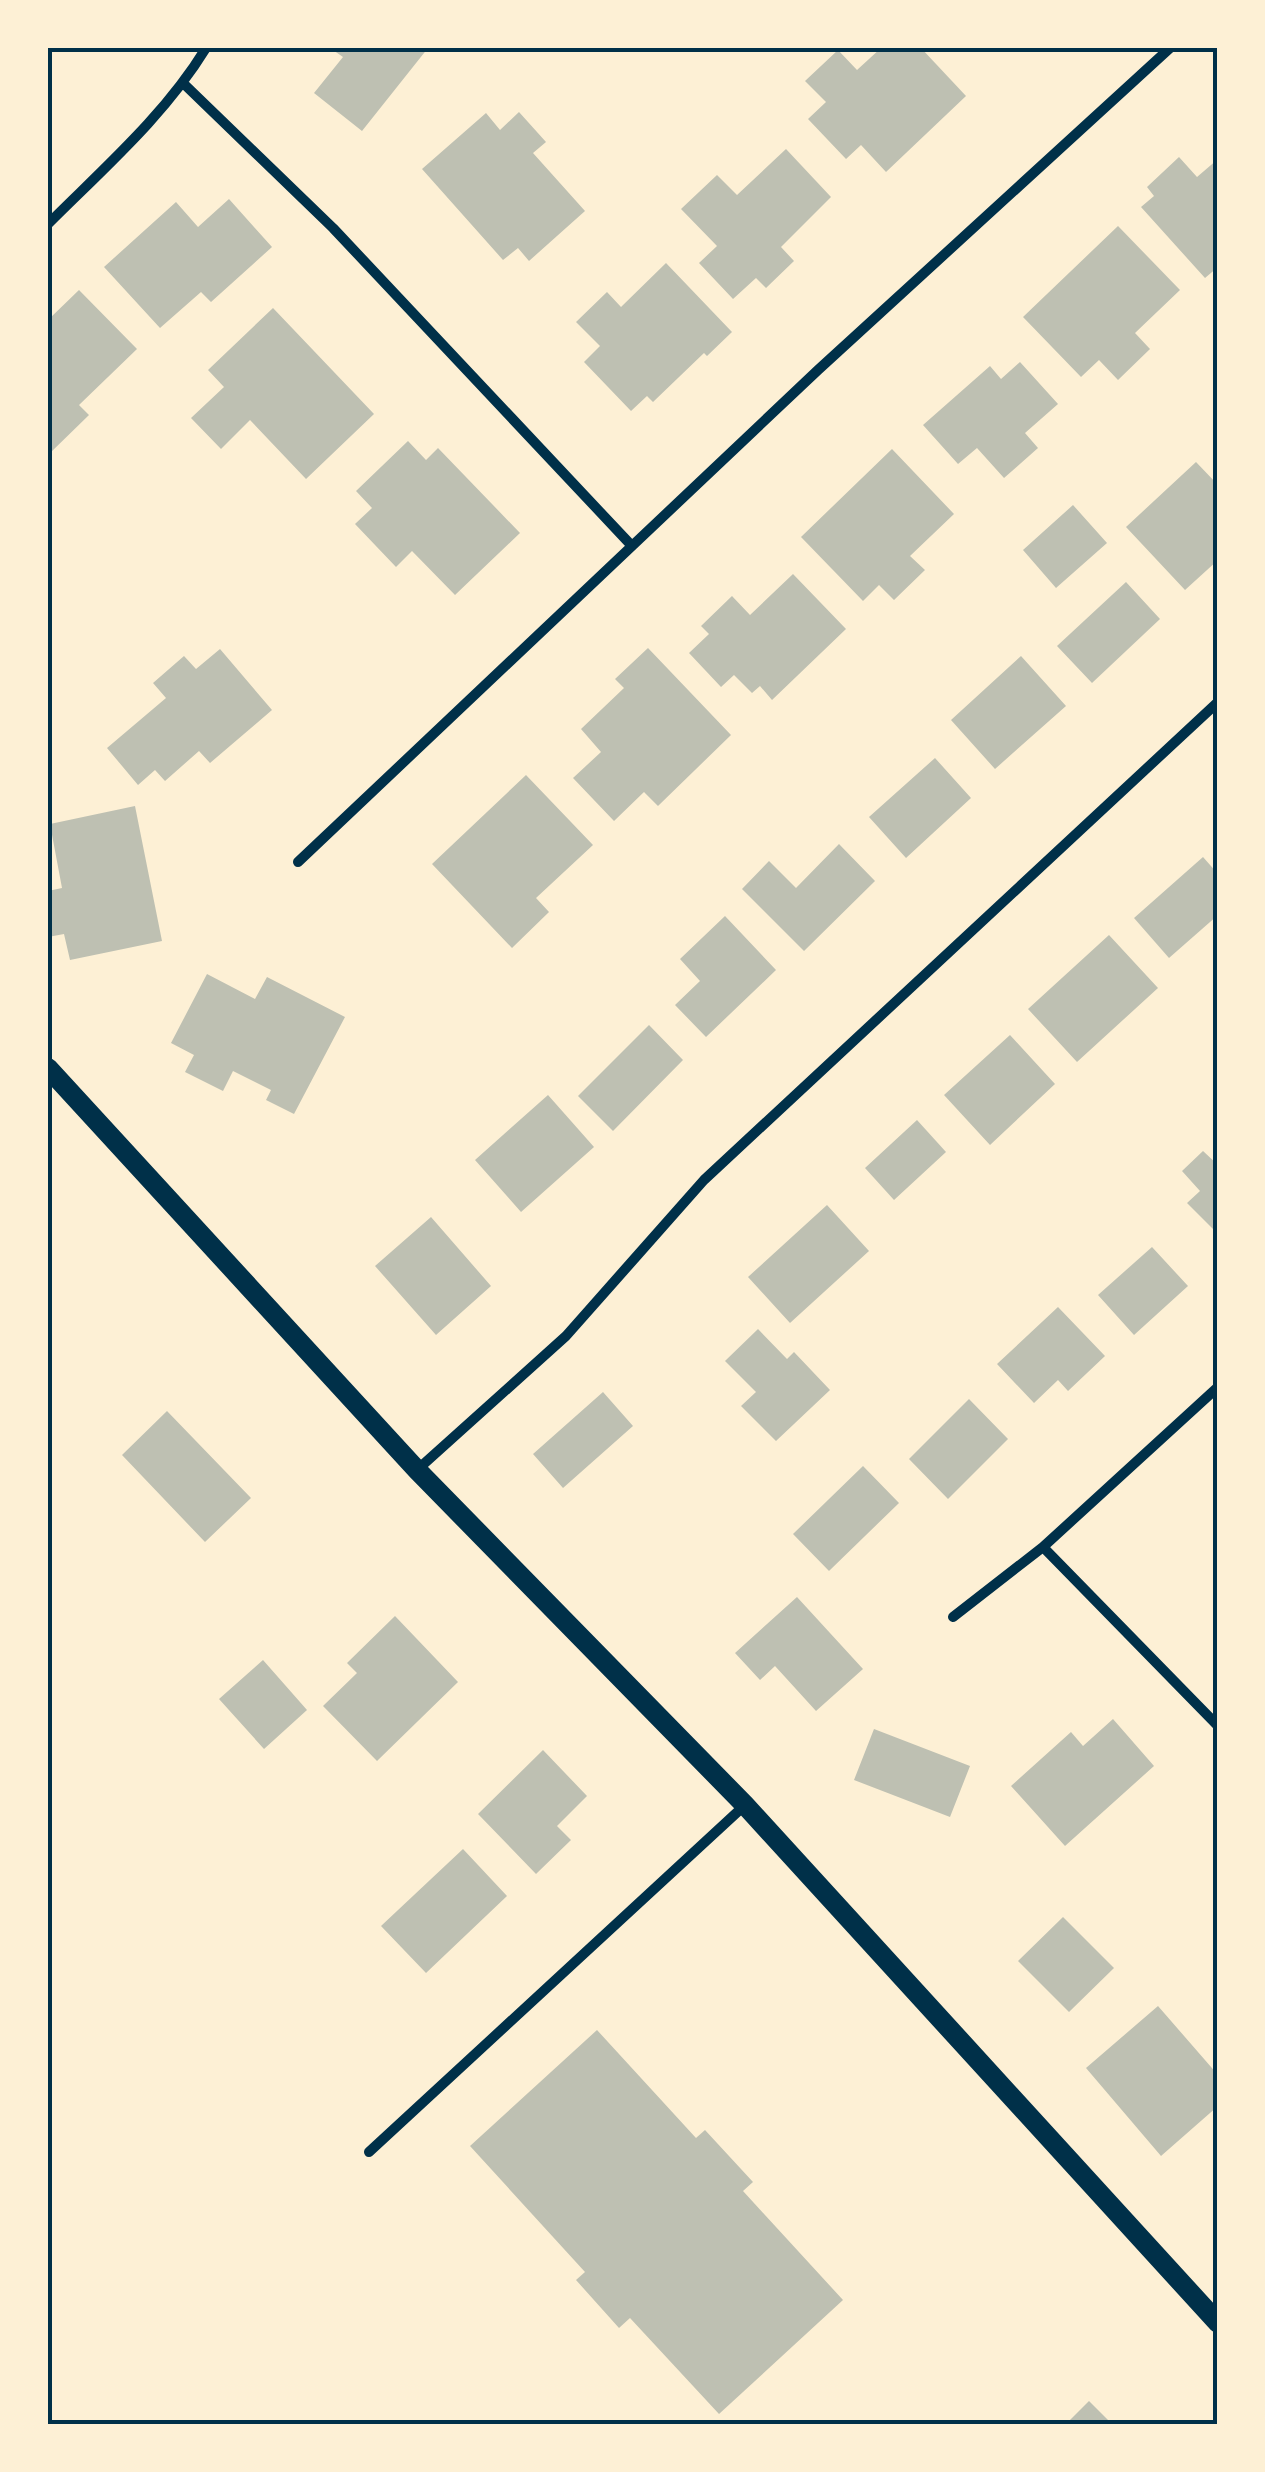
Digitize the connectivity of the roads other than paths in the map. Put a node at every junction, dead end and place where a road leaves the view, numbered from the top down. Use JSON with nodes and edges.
{"nodes":[{"id":1,"x":206,"y":48,"type":"edge"},
{"id":2,"x":1170,"y":48,"type":"edge"},
{"id":3,"x":184,"y":84,"type":"junction"},
{"id":4,"x":48,"y":224,"type":"edge"},
{"id":5,"x":632,"y":546,"type":"junction"},
{"id":6,"x":1218,"y":702,"type":"edge"},
{"id":7,"x":298,"y":862,"type":"dead end"},
{"id":8,"x":48,"y":1068,"type":"edge"},
{"id":9,"x":1218,"y":1387,"type":"edge"},
{"id":10,"x":417,"y":1470,"type":"junction"},
{"id":11,"x":1044,"y":1546,"type":"junction"},
{"id":12,"x":953,"y":1617,"type":"dead end"},
{"id":13,"x":1218,"y":1726,"type":"edge"},
{"id":14,"x":745,"y":1805,"type":"junction"},
{"id":15,"x":369,"y":2152,"type":"dead end"},
{"id":16,"x":1218,"y":2322,"type":"edge"}],
"edges":[{"from":1,"to":3,"type":"street"},
{"from":2,"to":5,"type":"street"},
{"from":3,"to":4,"type":"street"},
{"from":3,"to":5,"type":"street"},
{"from":5,"to":7,"type":"street"},
{"from":6,"to":10,"type":"street"},
{"from":8,"to":10,"type":"main road"},
{"from":9,"to":11,"type":"street"},
{"from":10,"to":14,"type":"main road"},
{"from":11,"to":12,"type":"street"},
{"from":11,"to":13,"type":"street"},
{"from":14,"to":15,"type":"street"},
{"from":14,"to":16,"type":"main road"}]}
